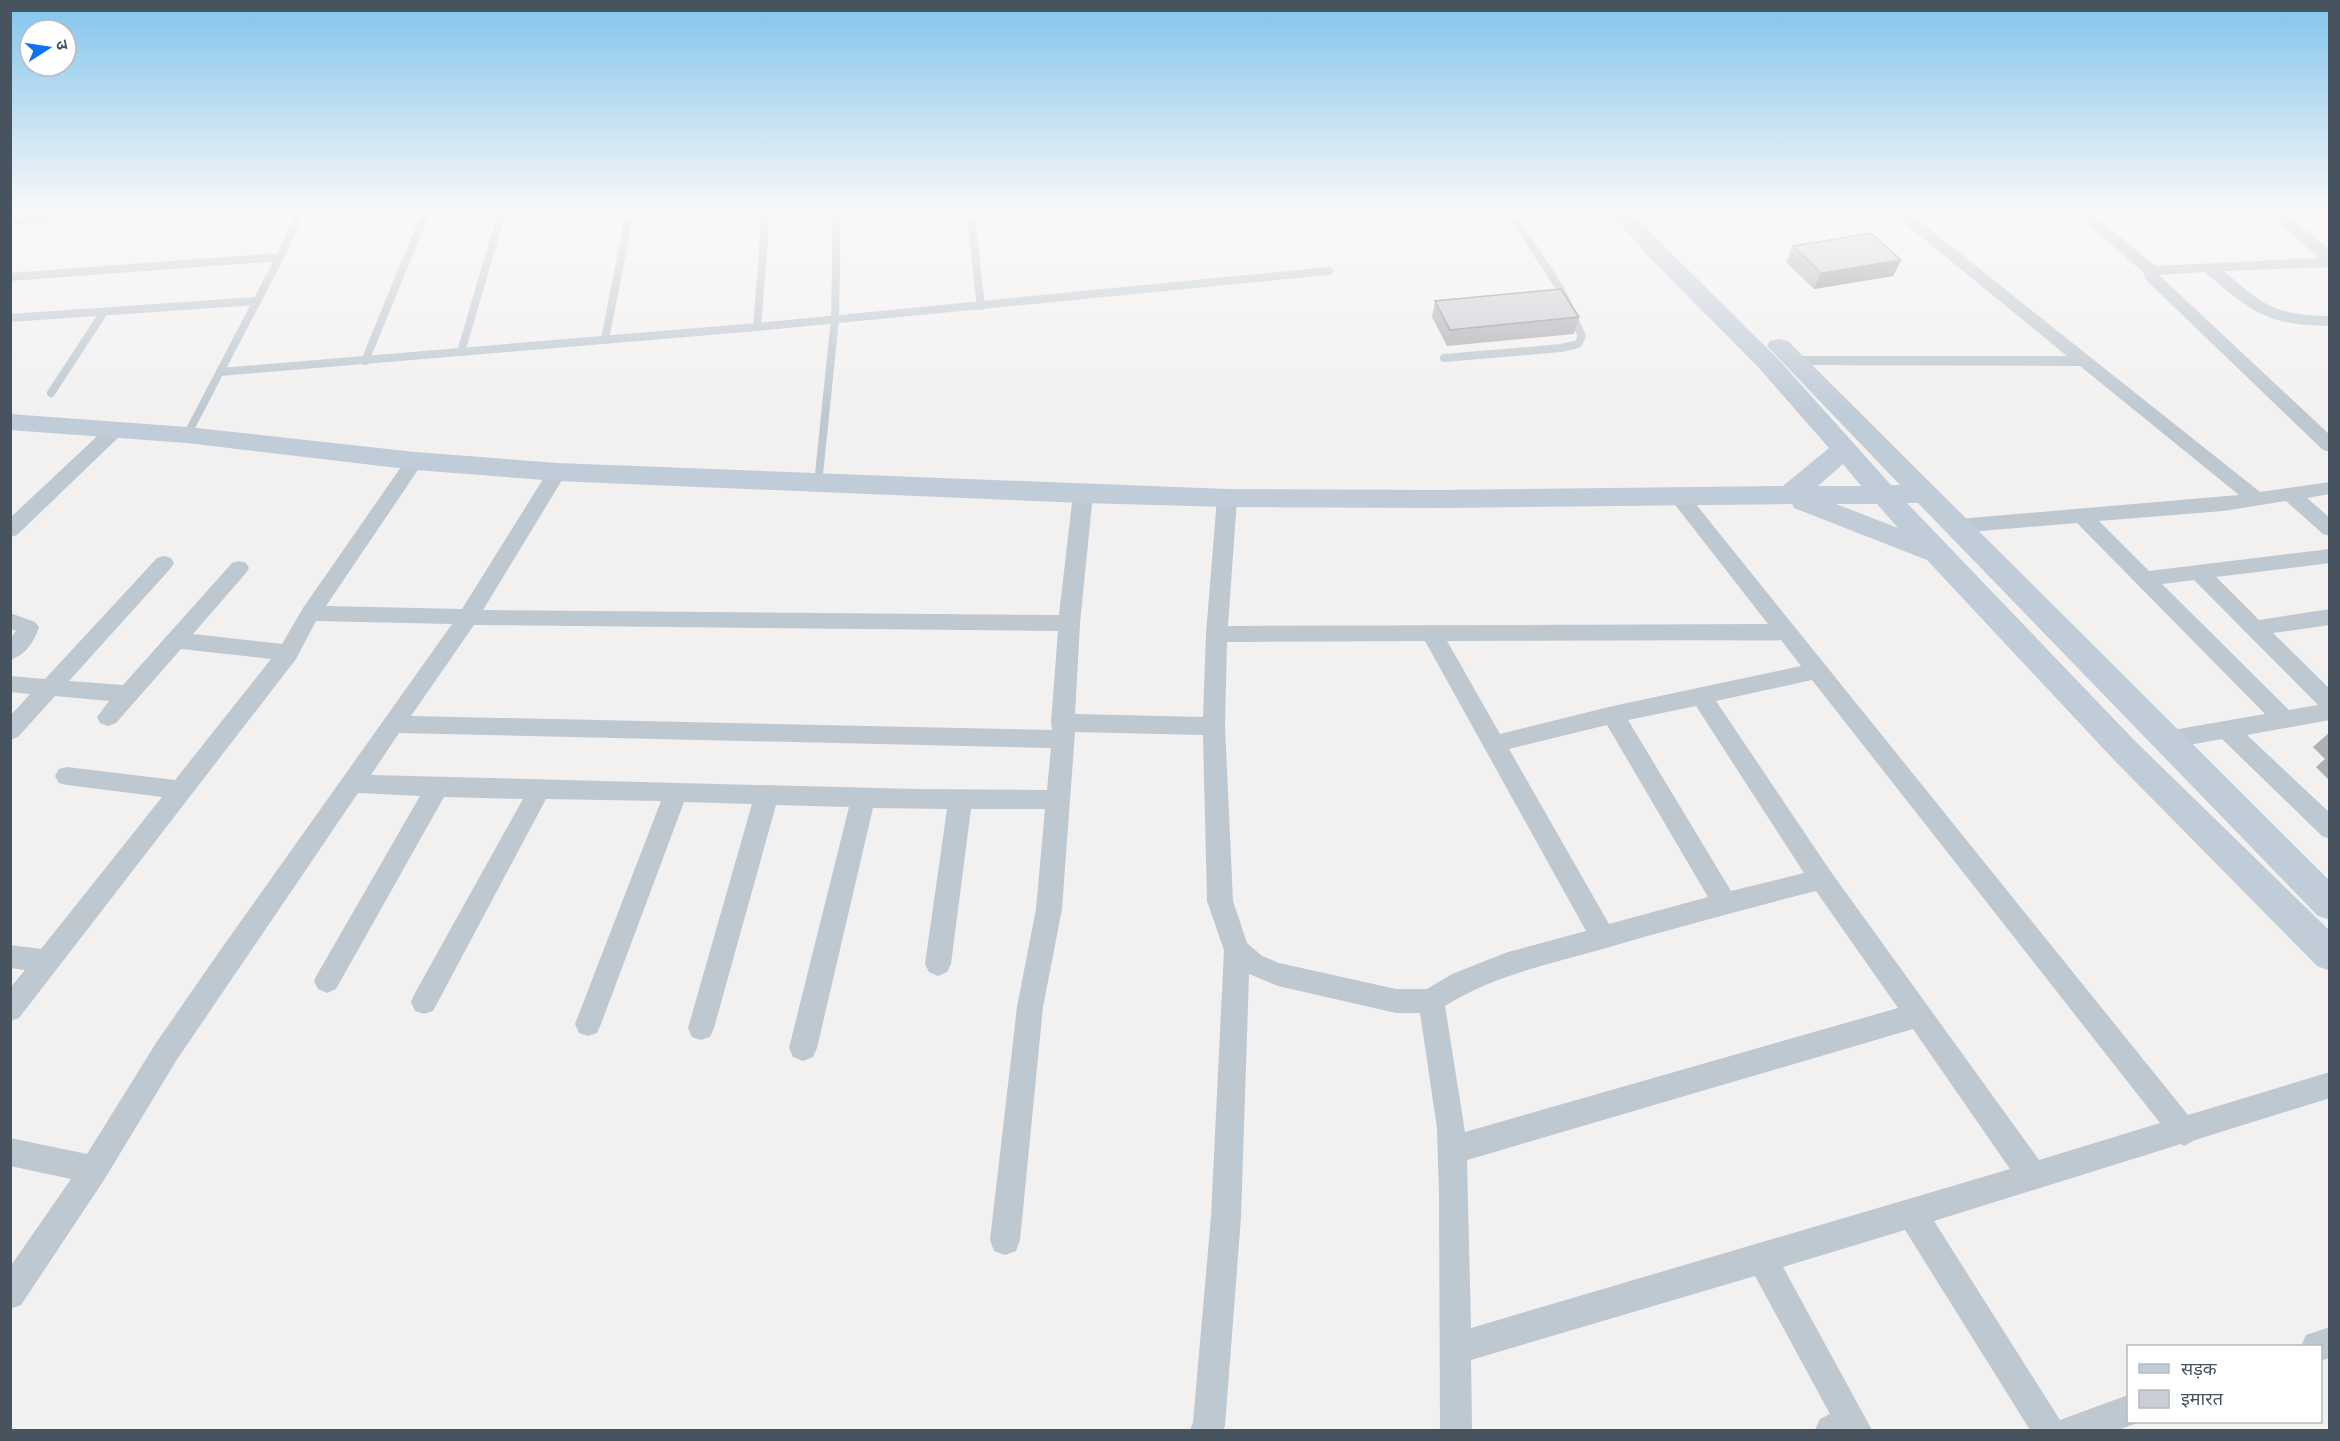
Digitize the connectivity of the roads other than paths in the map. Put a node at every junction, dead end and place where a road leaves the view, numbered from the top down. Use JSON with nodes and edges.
{"nodes":[{"id":1,"x":268,"y":279,"type":"edge"},
{"id":2,"x":398,"y":279,"type":"edge"},
{"id":3,"x":482,"y":279,"type":"edge"},
{"id":4,"x":617,"y":279,"type":"edge"},
{"id":5,"x":761,"y":279,"type":"edge"},
{"id":6,"x":836,"y":279,"type":"edge"},
{"id":7,"x":978,"y":279,"type":"edge"},
{"id":8,"x":1247,"y":279,"type":"edge"},
{"id":9,"x":1552,"y":279,"type":"edge"},
{"id":10,"x":1684,"y":279,"type":"edge"},
{"id":11,"x":1713,"y":279,"type":"edge"},
{"id":12,"x":1982,"y":279,"type":"edge"},
{"id":13,"x":2154,"y":279,"type":"edge"},
{"id":14,"x":2223,"y":279,"type":"edge"},
{"id":15,"x":257,"y":301,"type":"junction"},
{"id":16,"x":981,"y":306,"type":"junction"},
{"id":17,"x":104,"y":312,"type":"junction"},
{"id":18,"x":10,"y":318,"type":"edge"},
{"id":19,"x":836,"y":320,"type":"junction"},
{"id":20,"x":2330,"y":321,"type":"edge"},
{"id":21,"x":757,"y":327,"type":"junction"},
{"id":22,"x":605,"y":339,"type":"junction"},
{"id":23,"x":461,"y":352,"type":"junction"},
{"id":24,"x":1444,"y":358,"type":"dead end"},
{"id":25,"x":365,"y":361,"type":"junction"},
{"id":26,"x":1794,"y":361,"type":"junction"},
{"id":27,"x":2084,"y":361,"type":"junction"},
{"id":28,"x":220,"y":372,"type":"junction"},
{"id":29,"x":51,"y":393,"type":"dead end"},
{"id":30,"x":10,"y":422,"type":"edge"},
{"id":31,"x":115,"y":430,"type":"junction"},
{"id":32,"x":187,"y":435,"type":"junction"},
{"id":33,"x":2330,"y":446,"type":"edge"},
{"id":34,"x":1843,"y":449,"type":"junction"},
{"id":35,"x":415,"y":461,"type":"junction"},
{"id":36,"x":556,"y":472,"type":"junction"},
{"id":37,"x":818,"y":484,"type":"junction"},
{"id":38,"x":2330,"y":488,"type":"edge"},
{"id":39,"x":1083,"y":494,"type":"junction"},
{"id":40,"x":1883,"y":494,"type":"junction"},
{"id":41,"x":1924,"y":494,"type":"junction"},
{"id":42,"x":2291,"y":495,"type":"junction"},
{"id":43,"x":1788,"y":496,"type":"junction"},
{"id":44,"x":1679,"y":497,"type":"junction"},
{"id":45,"x":1227,"y":498,"type":"junction"},
{"id":46,"x":2257,"y":500,"type":"junction"},
{"id":47,"x":2080,"y":514,"type":"junction"},
{"id":48,"x":1958,"y":526,"type":"junction"},
{"id":49,"x":2330,"y":529,"type":"edge"},
{"id":50,"x":10,"y":530,"type":"edge"},
{"id":51,"x":1937,"y":553,"type":"junction"},
{"id":52,"x":2330,"y":556,"type":"edge"},
{"id":53,"x":164,"y":563,"type":"dead end"},
{"id":54,"x":239,"y":568,"type":"dead end"},
{"id":55,"x":2198,"y":572,"type":"junction"},
{"id":56,"x":2146,"y":579,"type":"junction"},
{"id":57,"x":310,"y":613,"type":"junction"},
{"id":58,"x":2330,"y":616,"type":"edge"},
{"id":59,"x":468,"y":617,"type":"junction"},
{"id":60,"x":10,"y":621,"type":"edge"},
{"id":61,"x":1069,"y":623,"type":"junction"},
{"id":62,"x":2256,"y":628,"type":"junction"},
{"id":63,"x":1431,"y":632,"type":"junction"},
{"id":64,"x":1785,"y":632,"type":"junction"},
{"id":65,"x":1217,"y":634,"type":"junction"},
{"id":66,"x":175,"y":640,"type":"junction"},
{"id":67,"x":10,"y":652,"type":"edge"},
{"id":68,"x":288,"y":653,"type":"junction"},
{"id":69,"x":1817,"y":671,"type":"junction"},
{"id":70,"x":10,"y":684,"type":"edge"},
{"id":71,"x":50,"y":687,"type":"junction"},
{"id":72,"x":128,"y":694,"type":"junction"},
{"id":73,"x":1701,"y":696,"type":"junction"},
{"id":74,"x":2330,"y":703,"type":"edge"},
{"id":75,"x":2330,"y":711,"type":"edge"},
{"id":76,"x":1613,"y":715,"type":"junction"},
{"id":77,"x":108,"y":717,"type":"dead end"},
{"id":78,"x":2285,"y":720,"type":"junction"},
{"id":79,"x":395,"y":723,"type":"junction"},
{"id":80,"x":1214,"y":726,"type":"junction"},
{"id":81,"x":2227,"y":730,"type":"junction"},
{"id":82,"x":10,"y":731,"type":"edge"},
{"id":83,"x":1062,"y":731,"type":"junction"},
{"id":84,"x":2167,"y":740,"type":"junction"},
{"id":85,"x":1494,"y":744,"type":"junction"},
{"id":86,"x":67,"y":776,"type":"dead end"},
{"id":87,"x":353,"y":783,"type":"junction"},
{"id":88,"x":436,"y":789,"type":"junction"},
{"id":89,"x":181,"y":790,"type":"junction"},
{"id":90,"x":539,"y":791,"type":"junction"},
{"id":91,"x":676,"y":792,"type":"junction"},
{"id":92,"x":766,"y":796,"type":"junction"},
{"id":93,"x":863,"y":798,"type":"junction"},
{"id":94,"x":1057,"y":800,"type":"junction"},
{"id":95,"x":960,"y":802,"type":"junction"},
{"id":96,"x":2330,"y":829,"type":"edge"},
{"id":97,"x":1822,"y":879,"type":"junction"},
{"id":98,"x":1725,"y":903,"type":"junction"},
{"id":99,"x":2330,"y":905,"type":"edge"},
{"id":100,"x":1603,"y":937,"type":"junction"},
{"id":101,"x":1237,"y":950,"type":"junction"},
{"id":102,"x":2330,"y":955,"type":"edge"},
{"id":103,"x":10,"y":956,"type":"edge"},
{"id":104,"x":47,"y":962,"type":"junction"},
{"id":105,"x":938,"y":964,"type":"dead end"},
{"id":106,"x":327,"y":981,"type":"dead end"},
{"id":107,"x":1431,"y":1001,"type":"junction"},
{"id":108,"x":424,"y":1002,"type":"dead end"},
{"id":109,"x":10,"y":1009,"type":"edge"},
{"id":110,"x":1918,"y":1015,"type":"junction"},
{"id":111,"x":588,"y":1024,"type":"dead end"},
{"id":112,"x":701,"y":1028,"type":"dead end"},
{"id":113,"x":803,"y":1048,"type":"dead end"},
{"id":114,"x":2330,"y":1086,"type":"edge"},
{"id":115,"x":2184,"y":1132,"type":"junction"},
{"id":116,"x":1452,"y":1150,"type":"junction"},
{"id":117,"x":10,"y":1152,"type":"edge"},
{"id":118,"x":94,"y":1170,"type":"junction"},
{"id":119,"x":2032,"y":1176,"type":"junction"},
{"id":120,"x":1912,"y":1213,"type":"junction"},
{"id":121,"x":1005,"y":1240,"type":"dead end"},
{"id":122,"x":1762,"y":1259,"type":"junction"},
{"id":123,"x":10,"y":1294,"type":"edge"},
{"id":124,"x":1454,"y":1349,"type":"junction"},
{"id":125,"x":2127,"y":1411,"type":"edge"},
{"id":126,"x":1847,"y":1428,"type":"edge"},
{"id":127,"x":1206,"y":1431,"type":"edge"},
{"id":128,"x":1456,"y":1431,"type":"edge"},
{"id":129,"x":2048,"y":1431,"type":"edge"},
{"id":130,"x":2072,"y":1431,"type":"edge"}],
"edges":[{"from":1,"to":15,"type":"lane"},
{"from":2,"to":25,"type":"lane"},
{"from":3,"to":23,"type":"lane"},
{"from":4,"to":22,"type":"lane"},
{"from":5,"to":21,"type":"lane"},
{"from":6,"to":19,"type":"lane"},
{"from":7,"to":16,"type":"lane"},
{"from":8,"to":16,"type":"lane"},
{"from":9,"to":24,"type":"lane"},
{"from":10,"to":34,"type":"main road"},
{"from":11,"to":26,"type":"main road"},
{"from":12,"to":27,"type":"street"},
{"from":13,"to":33,"type":"street"},
{"from":14,"to":20,"type":"street"},
{"from":15,"to":17,"type":"lane"},
{"from":15,"to":28,"type":"lane"},
{"from":16,"to":19,"type":"lane"},
{"from":17,"to":18,"type":"lane"},
{"from":17,"to":29,"type":"lane"},
{"from":19,"to":21,"type":"lane"},
{"from":19,"to":37,"type":"lane"},
{"from":21,"to":22,"type":"lane"},
{"from":22,"to":23,"type":"lane"},
{"from":23,"to":25,"type":"lane"},
{"from":25,"to":28,"type":"lane"},
{"from":26,"to":27,"type":"street"},
{"from":26,"to":41,"type":"main road"},
{"from":27,"to":46,"type":"street"},
{"from":28,"to":32,"type":"lane"},
{"from":30,"to":31,"type":"main road"},
{"from":31,"to":32,"type":"main road"},
{"from":31,"to":50,"type":"street"},
{"from":32,"to":35,"type":"main road"},
{"from":34,"to":40,"type":"main road"},
{"from":34,"to":43,"type":"main road"},
{"from":35,"to":36,"type":"main road"},
{"from":35,"to":57,"type":"street"},
{"from":36,"to":37,"type":"main road"},
{"from":36,"to":59,"type":"street"},
{"from":37,"to":39,"type":"main road"},
{"from":38,"to":42,"type":"street"},
{"from":39,"to":45,"type":"main road"},
{"from":39,"to":61,"type":"street"},
{"from":40,"to":41,"type":"main road"},
{"from":40,"to":43,"type":"main road"},
{"from":40,"to":51,"type":"main road"},
{"from":41,"to":48,"type":"main road"},
{"from":42,"to":46,"type":"street"},
{"from":42,"to":49,"type":"street"},
{"from":43,"to":44,"type":"main road"},
{"from":43,"to":51,"type":"main road"},
{"from":44,"to":45,"type":"main road"},
{"from":44,"to":64,"type":"street"},
{"from":45,"to":65,"type":"street"},
{"from":46,"to":47,"type":"street"},
{"from":47,"to":48,"type":"street"},
{"from":47,"to":56,"type":"street"},
{"from":48,"to":84,"type":"main road"},
{"from":51,"to":102,"type":"main road"},
{"from":52,"to":55,"type":"street"},
{"from":53,"to":71,"type":"street"},
{"from":54,"to":66,"type":"street"},
{"from":55,"to":56,"type":"street"},
{"from":55,"to":62,"type":"street"},
{"from":56,"to":78,"type":"street"},
{"from":57,"to":59,"type":"street"},
{"from":57,"to":68,"type":"street"},
{"from":58,"to":62,"type":"street"},
{"from":59,"to":61,"type":"street"},
{"from":59,"to":79,"type":"street"},
{"from":60,"to":67,"type":"street"},
{"from":61,"to":83,"type":"street"},
{"from":62,"to":74,"type":"street"},
{"from":63,"to":64,"type":"street"},
{"from":63,"to":65,"type":"street"},
{"from":63,"to":85,"type":"street"},
{"from":64,"to":69,"type":"street"},
{"from":65,"to":80,"type":"street"},
{"from":66,"to":68,"type":"street"},
{"from":66,"to":72,"type":"street"},
{"from":68,"to":89,"type":"street"},
{"from":69,"to":73,"type":"street"},
{"from":69,"to":115,"type":"street"},
{"from":70,"to":71,"type":"street"},
{"from":71,"to":72,"type":"street"},
{"from":71,"to":82,"type":"street"},
{"from":72,"to":77,"type":"street"},
{"from":73,"to":76,"type":"street"},
{"from":73,"to":97,"type":"street"},
{"from":75,"to":78,"type":"street"},
{"from":76,"to":85,"type":"street"},
{"from":76,"to":98,"type":"street"},
{"from":78,"to":81,"type":"street"},
{"from":79,"to":83,"type":"street"},
{"from":79,"to":87,"type":"street"},
{"from":80,"to":83,"type":"street"},
{"from":80,"to":101,"type":"street"},
{"from":81,"to":84,"type":"street"},
{"from":81,"to":96,"type":"street"},
{"from":83,"to":94,"type":"street"},
{"from":84,"to":99,"type":"main road"},
{"from":85,"to":100,"type":"street"},
{"from":86,"to":89,"type":"street"},
{"from":87,"to":88,"type":"street"},
{"from":87,"to":118,"type":"street"},
{"from":88,"to":90,"type":"street"},
{"from":88,"to":106,"type":"street"},
{"from":89,"to":104,"type":"street"},
{"from":90,"to":91,"type":"street"},
{"from":90,"to":108,"type":"street"},
{"from":91,"to":92,"type":"street"},
{"from":91,"to":111,"type":"street"},
{"from":92,"to":93,"type":"street"},
{"from":92,"to":112,"type":"street"},
{"from":93,"to":95,"type":"street"},
{"from":93,"to":113,"type":"street"},
{"from":94,"to":95,"type":"street"},
{"from":94,"to":121,"type":"street"},
{"from":95,"to":105,"type":"street"},
{"from":97,"to":98,"type":"street"},
{"from":97,"to":110,"type":"street"},
{"from":98,"to":100,"type":"street"},
{"from":100,"to":107,"type":"street"},
{"from":101,"to":107,"type":"street"},
{"from":101,"to":127,"type":"street"},
{"from":103,"to":104,"type":"street"},
{"from":104,"to":109,"type":"street"},
{"from":107,"to":116,"type":"street"},
{"from":110,"to":116,"type":"street"},
{"from":110,"to":119,"type":"street"},
{"from":114,"to":115,"type":"street"},
{"from":115,"to":119,"type":"street"},
{"from":116,"to":124,"type":"street"},
{"from":117,"to":118,"type":"street"},
{"from":118,"to":123,"type":"street"},
{"from":119,"to":120,"type":"street"},
{"from":120,"to":122,"type":"street"},
{"from":120,"to":129,"type":"street"},
{"from":122,"to":124,"type":"street"},
{"from":122,"to":126,"type":"street"},
{"from":124,"to":128,"type":"street"},
{"from":125,"to":130,"type":"street"}]}
